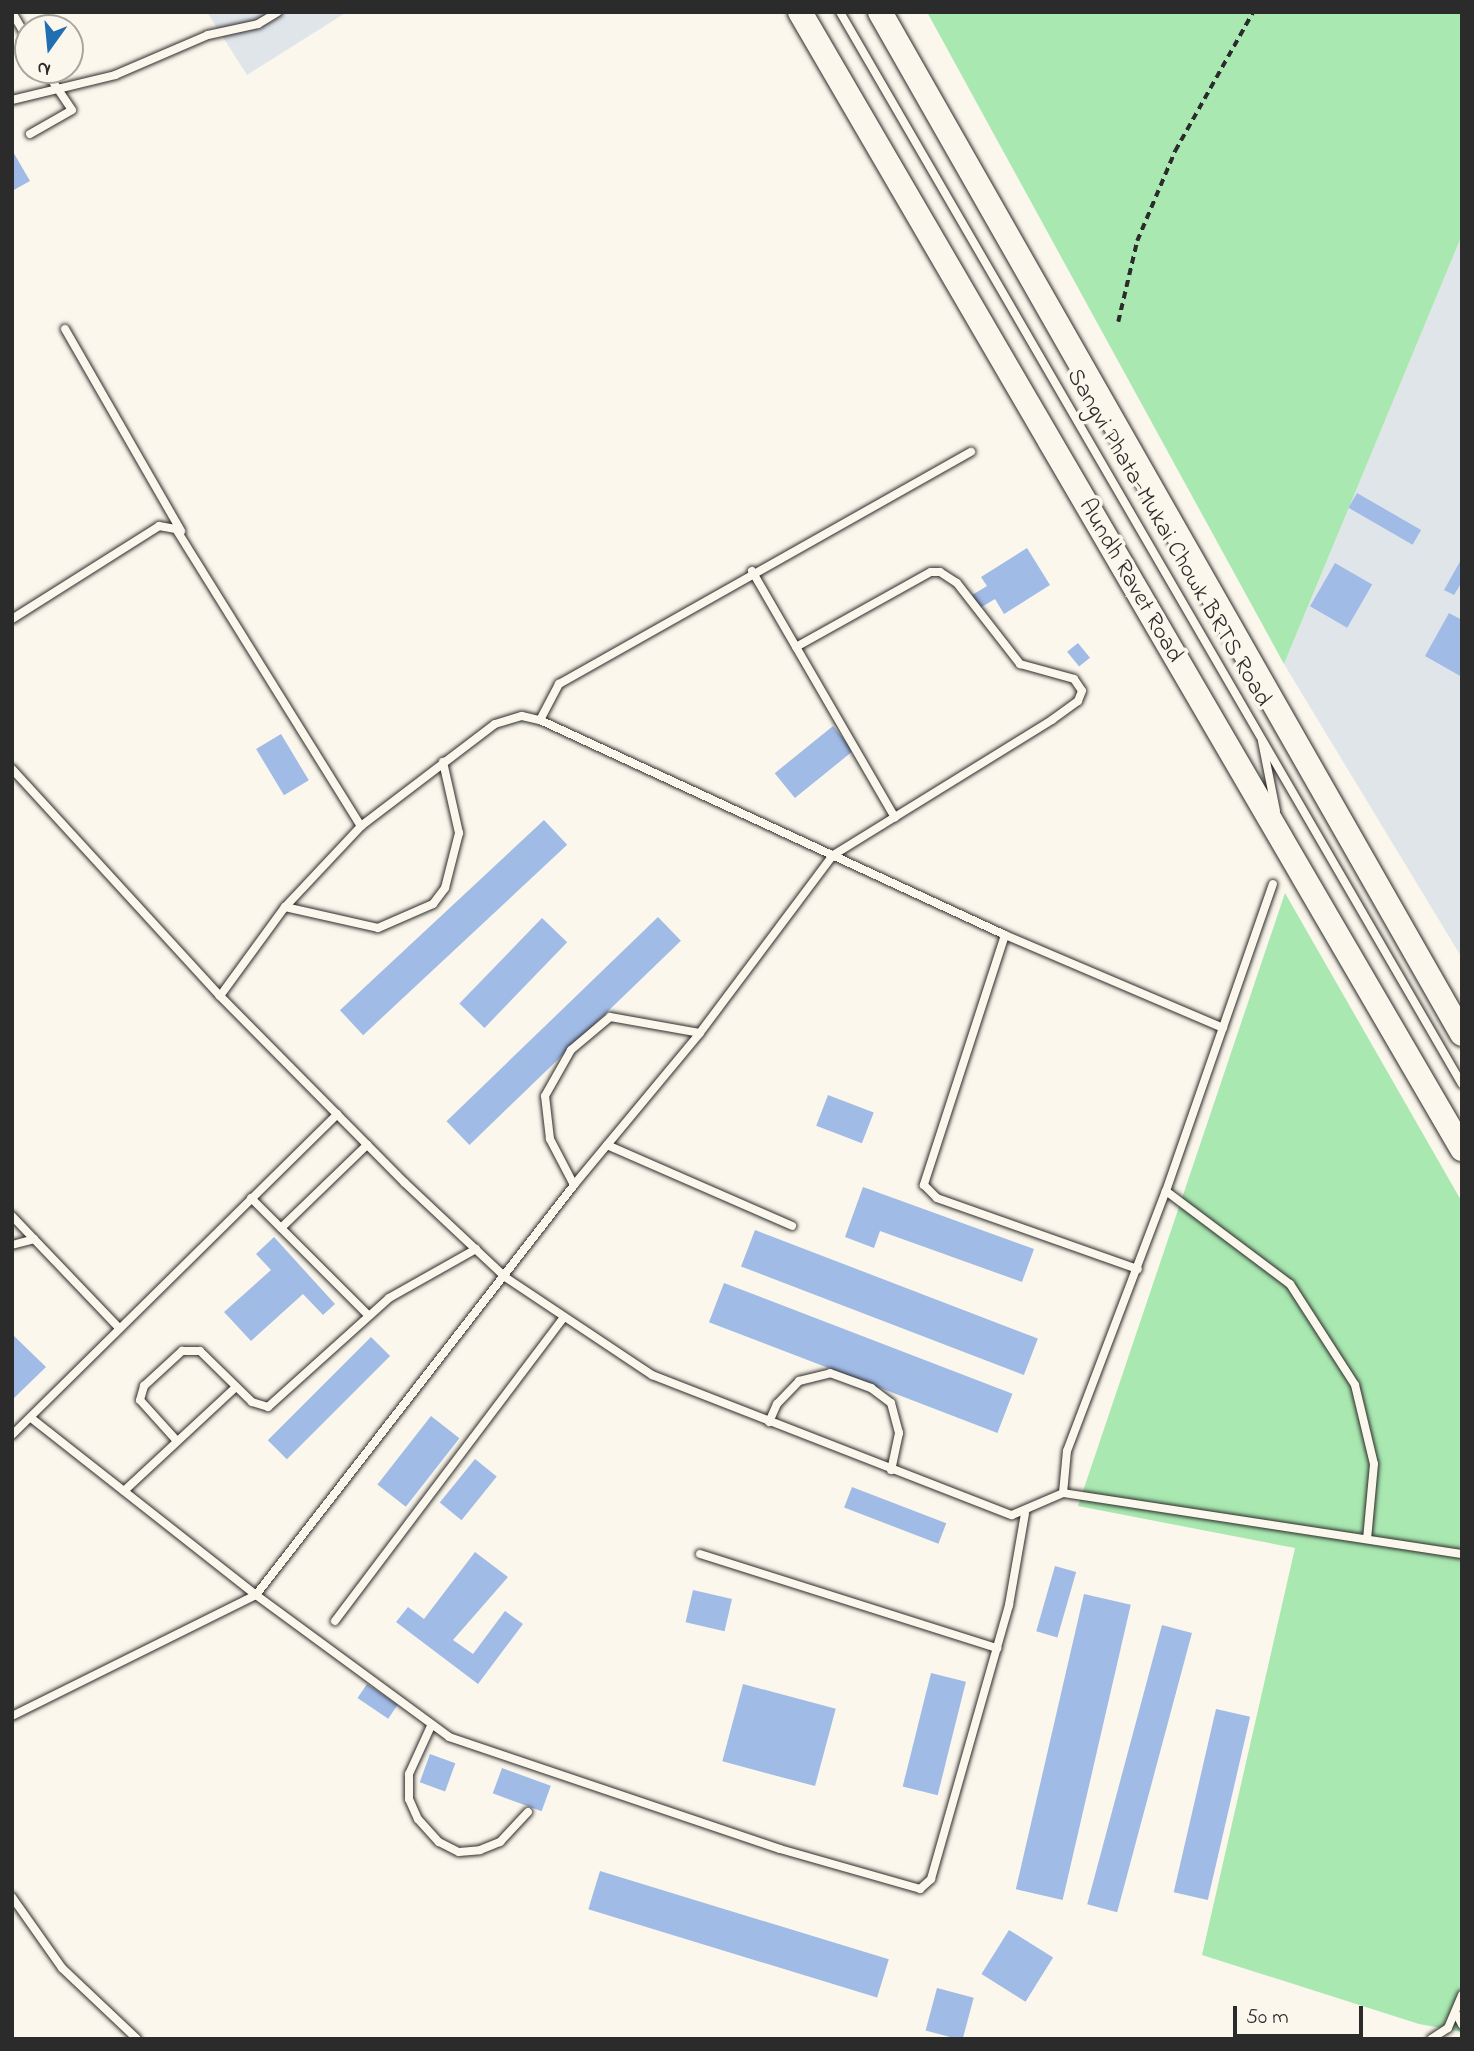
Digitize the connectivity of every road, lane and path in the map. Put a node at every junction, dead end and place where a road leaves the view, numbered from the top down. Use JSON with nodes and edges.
{"nodes":[{"id":1,"x":278,"y":12,"type":"edge"},
{"id":2,"x":800,"y":12,"type":"edge"},
{"id":3,"x":840,"y":12,"type":"edge"},
{"id":4,"x":880,"y":12,"type":"edge"},
{"id":5,"x":1253,"y":12,"type":"edge"},
{"id":6,"x":53,"y":84,"type":"edge"},
{"id":7,"x":55,"y":87,"type":"junction"},
{"id":8,"x":12,"y":100,"type":"edge"},
{"id":9,"x":30,"y":134,"type":"dead end"},
{"id":10,"x":1118,"y":322,"type":"dead end"},
{"id":11,"x":65,"y":329,"type":"dead end"},
{"id":12,"x":971,"y":452,"type":"dead end"},
{"id":13,"x":182,"y":534,"type":"junction"},
{"id":14,"x":752,"y":571,"type":"junction"},
{"id":15,"x":12,"y":619,"type":"edge"},
{"id":16,"x":796,"y":647,"type":"junction"},
{"id":17,"x":540,"y":720,"type":"junction"},
{"id":18,"x":1261,"y":735,"type":"junction"},
{"id":19,"x":443,"y":762,"type":"junction"},
{"id":20,"x":12,"y":769,"type":"edge"},
{"id":21,"x":895,"y":818,"type":"junction"},
{"id":22,"x":362,"y":826,"type":"junction"},
{"id":23,"x":1282,"y":842,"type":"junction"},
{"id":24,"x":833,"y":855,"type":"junction"},
{"id":25,"x":1273,"y":884,"type":"dead end"},
{"id":26,"x":285,"y":907,"type":"junction"},
{"id":27,"x":1005,"y":935,"type":"junction"},
{"id":28,"x":220,"y":996,"type":"junction"},
{"id":29,"x":1223,"y":1028,"type":"junction"},
{"id":30,"x":700,"y":1033,"type":"junction"},
{"id":31,"x":1462,"y":1034,"type":"edge"},
{"id":32,"x":1462,"y":1084,"type":"edge"},
{"id":33,"x":337,"y":1114,"type":"junction"},
{"id":34,"x":367,"y":1145,"type":"junction"},
{"id":35,"x":607,"y":1145,"type":"junction"},
{"id":36,"x":1462,"y":1149,"type":"edge"},
{"id":37,"x":574,"y":1185,"type":"junction"},
{"id":38,"x":1166,"y":1191,"type":"junction"},
{"id":39,"x":251,"y":1198,"type":"junction"},
{"id":40,"x":12,"y":1216,"type":"edge"},
{"id":41,"x":792,"y":1226,"type":"dead end"},
{"id":42,"x":281,"y":1228,"type":"junction"},
{"id":43,"x":34,"y":1238,"type":"junction"},
{"id":44,"x":12,"y":1245,"type":"edge"},
{"id":45,"x":475,"y":1249,"type":"junction"},
{"id":46,"x":1138,"y":1269,"type":"junction"},
{"id":47,"x":505,"y":1277,"type":"junction"},
{"id":48,"x":368,"y":1315,"type":"junction"},
{"id":49,"x":563,"y":1318,"type":"junction"},
{"id":50,"x":119,"y":1328,"type":"junction"},
{"id":51,"x":236,"y":1387,"type":"junction"},
{"id":52,"x":31,"y":1418,"type":"junction"},
{"id":53,"x":769,"y":1422,"type":"junction"},
{"id":54,"x":12,"y":1435,"type":"edge"},
{"id":55,"x":177,"y":1441,"type":"junction"},
{"id":56,"x":891,"y":1470,"type":"junction"},
{"id":57,"x":124,"y":1491,"type":"junction"},
{"id":58,"x":1063,"y":1493,"type":"junction"},
{"id":59,"x":1025,"y":1513,"type":"junction"},
{"id":60,"x":1367,"y":1539,"type":"junction"},
{"id":61,"x":699,"y":1554,"type":"dead end"},
{"id":62,"x":1462,"y":1554,"type":"edge"},
{"id":63,"x":256,"y":1595,"type":"junction"},
{"id":64,"x":335,"y":1621,"type":"dead end"},
{"id":65,"x":997,"y":1648,"type":"junction"},
{"id":66,"x":12,"y":1716,"type":"edge"},
{"id":67,"x":431,"y":1726,"type":"junction"},
{"id":68,"x":528,"y":1812,"type":"dead end"},
{"id":69,"x":12,"y":1897,"type":"edge"},
{"id":70,"x":1462,"y":1995,"type":"edge"},
{"id":71,"x":1457,"y":2015,"type":"junction"},
{"id":72,"x":1462,"y":2025,"type":"edge"},
{"id":73,"x":137,"y":2039,"type":"edge"},
{"id":74,"x":1431,"y":2039,"type":"edge"}],
"edges":[{"from":1,"to":7,"type":"lane"},
{"from":2,"to":23,"type":"main road","name":"Aundh Ravet Road"},
{"from":3,"to":18,"type":"lane","name":"Sangvi Phata-Mukai Chowk BRTS Road"},
{"from":4,"to":31,"type":"main road"},
{"from":5,"to":10,"type":"path"},
{"from":6,"to":7,"type":"lane"},
{"from":7,"to":8,"type":"lane"},
{"from":7,"to":9,"type":"lane"},
{"from":11,"to":13,"type":"lane"},
{"from":12,"to":14,"type":"lane"},
{"from":13,"to":15,"type":"lane"},
{"from":13,"to":22,"type":"lane"},
{"from":14,"to":16,"type":"lane"},
{"from":14,"to":17,"type":"lane"},
{"from":16,"to":21,"type":"lane"},
{"from":16,"to":21,"type":"lane"},
{"from":17,"to":19,"type":"lane"},
{"from":17,"to":24,"type":"lane"},
{"from":18,"to":23,"type":"lane"},
{"from":18,"to":32,"type":"lane","name":"Sangvi Phata-Mukai Chowk BRTS Road"},
{"from":19,"to":22,"type":"lane"},
{"from":19,"to":26,"type":"lane"},
{"from":20,"to":28,"type":"lane"},
{"from":21,"to":24,"type":"lane"},
{"from":22,"to":26,"type":"lane"},
{"from":23,"to":36,"type":"main road","name":"Aundh Ravet Road"},
{"from":24,"to":27,"type":"lane"},
{"from":24,"to":30,"type":"lane"},
{"from":25,"to":29,"type":"lane"},
{"from":26,"to":28,"type":"lane"},
{"from":27,"to":29,"type":"lane"},
{"from":27,"to":46,"type":"lane"},
{"from":28,"to":33,"type":"lane"},
{"from":29,"to":38,"type":"lane"},
{"from":30,"to":35,"type":"lane"},
{"from":30,"to":37,"type":"lane"},
{"from":33,"to":34,"type":"lane"},
{"from":33,"to":39,"type":"lane"},
{"from":34,"to":42,"type":"lane"},
{"from":34,"to":45,"type":"lane"},
{"from":35,"to":37,"type":"lane"},
{"from":35,"to":41,"type":"lane"},
{"from":37,"to":47,"type":"lane"},
{"from":38,"to":46,"type":"lane"},
{"from":38,"to":60,"type":"lane"},
{"from":39,"to":42,"type":"lane"},
{"from":39,"to":50,"type":"lane"},
{"from":40,"to":43,"type":"lane"},
{"from":42,"to":48,"type":"lane"},
{"from":43,"to":44,"type":"lane"},
{"from":43,"to":50,"type":"lane"},
{"from":45,"to":47,"type":"lane"},
{"from":45,"to":48,"type":"lane"},
{"from":46,"to":58,"type":"lane"},
{"from":47,"to":49,"type":"lane"},
{"from":47,"to":63,"type":"lane"},
{"from":48,"to":51,"type":"lane"},
{"from":49,"to":53,"type":"lane"},
{"from":49,"to":64,"type":"lane"},
{"from":50,"to":52,"type":"lane"},
{"from":51,"to":55,"type":"lane"},
{"from":51,"to":55,"type":"lane"},
{"from":52,"to":54,"type":"lane"},
{"from":52,"to":57,"type":"lane"},
{"from":53,"to":56,"type":"lane"},
{"from":53,"to":56,"type":"lane"},
{"from":55,"to":57,"type":"lane"},
{"from":56,"to":59,"type":"lane"},
{"from":57,"to":63,"type":"lane"},
{"from":58,"to":59,"type":"lane"},
{"from":58,"to":60,"type":"lane"},
{"from":59,"to":65,"type":"lane"},
{"from":60,"to":62,"type":"lane"},
{"from":61,"to":65,"type":"lane"},
{"from":63,"to":66,"type":"lane"},
{"from":63,"to":67,"type":"lane"},
{"from":65,"to":67,"type":"lane"},
{"from":67,"to":68,"type":"lane"},
{"from":69,"to":73,"type":"lane"},
{"from":70,"to":71,"type":"lane"},
{"from":71,"to":72,"type":"lane"},
{"from":71,"to":74,"type":"lane"}]}
